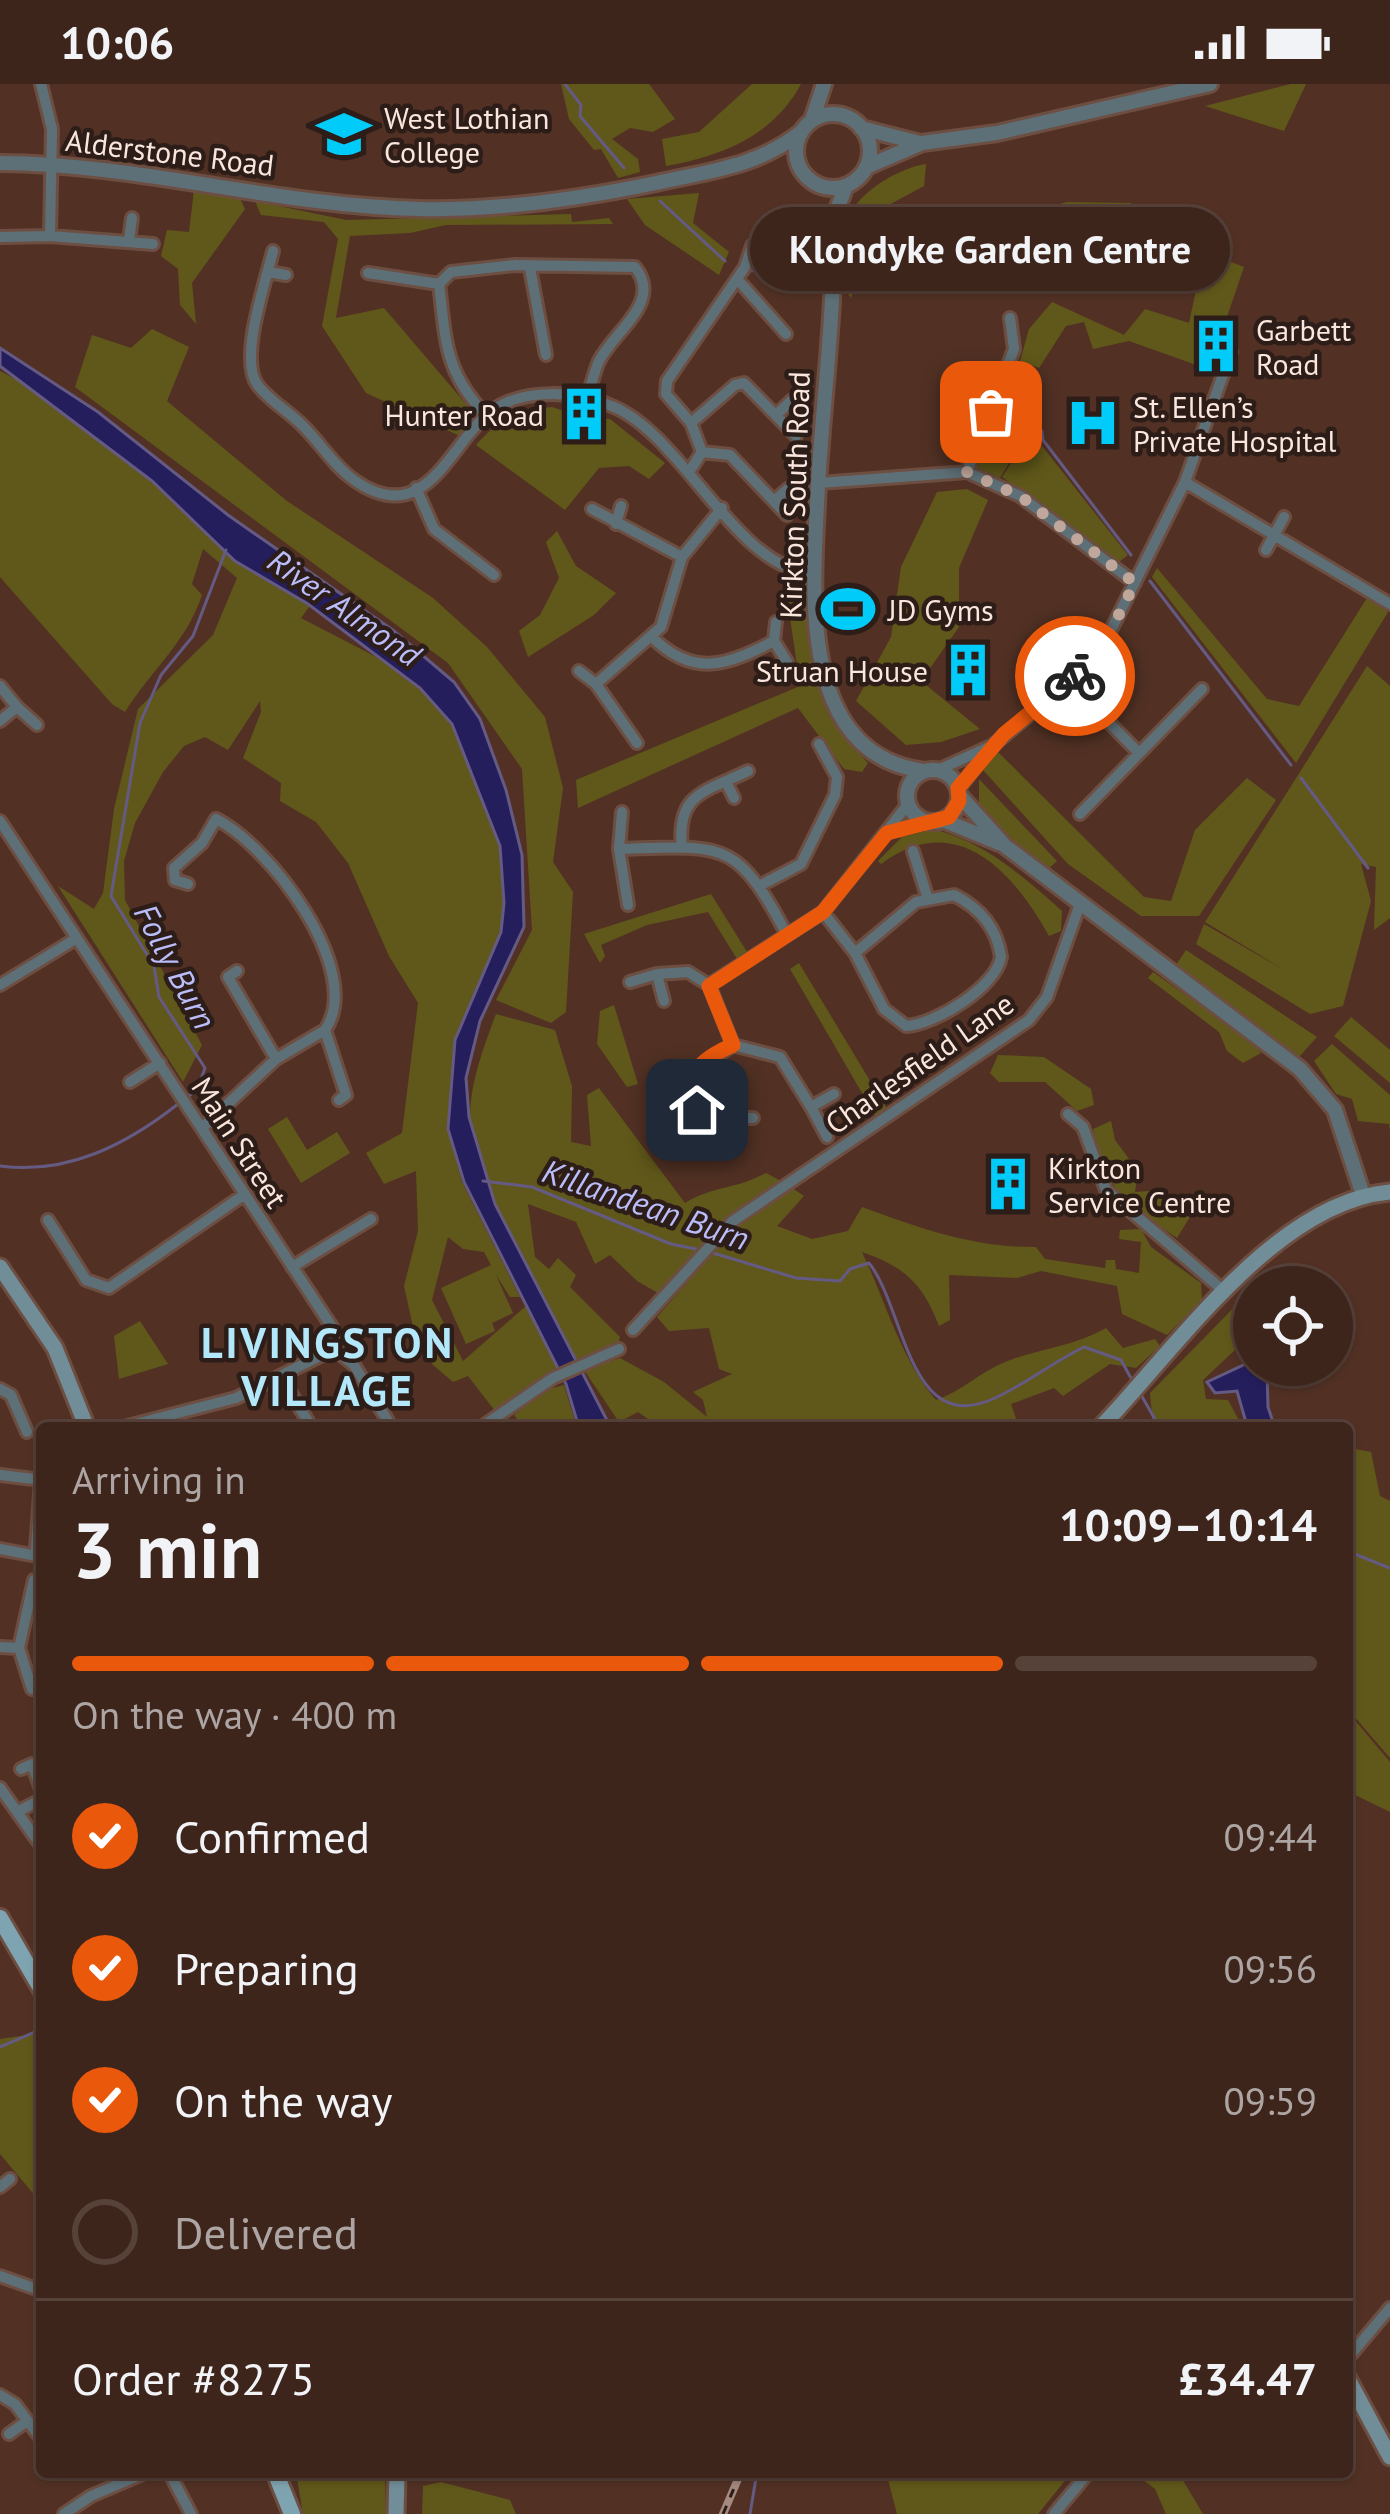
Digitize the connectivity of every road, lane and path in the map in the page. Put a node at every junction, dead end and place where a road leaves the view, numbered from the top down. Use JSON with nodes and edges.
{"nodes":[{"id":1,"x":41,"y":84,"type":"edge"},
{"id":2,"x":827,"y":84,"type":"edge"},
{"id":3,"x":1210,"y":84,"type":"edge"},
{"id":4,"x":839,"y":115,"type":"junction"},
{"id":5,"x":806,"y":126,"type":"junction"},
{"id":6,"x":861,"y":128,"type":"junction"},
{"id":7,"x":922,"y":143,"type":"junction"},
{"id":8,"x":761,"y":161,"type":"junction"},
{"id":9,"x":0,"y":163,"type":"edge"},
{"id":10,"x":53,"y":163,"type":"junction"},
{"id":11,"x":866,"y":167,"type":"junction"},
{"id":12,"x":803,"y":174,"type":"junction"},
{"id":13,"x":845,"y":186,"type":"junction"},
{"id":14,"x":821,"y":187,"type":"junction"},
{"id":15,"x":132,"y":218,"type":"dead end"},
{"id":16,"x":833,"y":220,"type":"junction"},
{"id":17,"x":50,"y":236,"type":"junction"},
{"id":18,"x":0,"y":237,"type":"edge"},
{"id":19,"x":740,"y":238,"type":"dead end"},
{"id":20,"x":129,"y":241,"type":"junction"},
{"id":21,"x":153,"y":244,"type":"dead end"},
{"id":22,"x":806,"y":244,"type":"dead end"},
{"id":23,"x":752,"y":246,"type":"junction"},
{"id":24,"x":273,"y":251,"type":"dead end"},
{"id":25,"x":530,"y":268,"type":"junction"},
{"id":26,"x":268,"y":272,"type":"junction"},
{"id":27,"x":368,"y":273,"type":"dead end"},
{"id":28,"x":286,"y":275,"type":"dead end"},
{"id":29,"x":738,"y":280,"type":"junction"},
{"id":30,"x":439,"y":284,"type":"junction"},
{"id":31,"x":1010,"y":318,"type":"dead end"},
{"id":32,"x":786,"y":334,"type":"dead end"},
{"id":33,"x":1231,"y":352,"type":"dead end"},
{"id":34,"x":546,"y":355,"type":"dead end"},
{"id":35,"x":587,"y":399,"type":"junction"},
{"id":36,"x":792,"y":400,"type":"dead end"},
{"id":37,"x":777,"y":414,"type":"junction"},
{"id":38,"x":486,"y":415,"type":"junction"},
{"id":39,"x":691,"y":423,"type":"junction"},
{"id":40,"x":796,"y":436,"type":"dead end"},
{"id":41,"x":703,"y":452,"type":"junction"},
{"id":42,"x":689,"y":472,"type":"junction"},
{"id":43,"x":967,"y":472,"type":"junction"},
{"id":44,"x":1186,"y":482,"type":"junction"},
{"id":45,"x":818,"y":483,"type":"junction"},
{"id":46,"x":416,"y":488,"type":"junction"},
{"id":47,"x":789,"y":488,"type":"dead end"},
{"id":48,"x":774,"y":501,"type":"junction"},
{"id":49,"x":621,"y":506,"type":"dead end"},
{"id":50,"x":722,"y":508,"type":"junction"},
{"id":51,"x":592,"y":509,"type":"dead end"},
{"id":52,"x":787,"y":515,"type":"dead end"},
{"id":53,"x":1284,"y":518,"type":"dead end"},
{"id":54,"x":616,"y":524,"type":"junction"},
{"id":55,"x":1275,"y":533,"type":"junction"},
{"id":56,"x":1266,"y":550,"type":"dead end"},
{"id":57,"x":491,"y":551,"type":"dead end"},
{"id":58,"x":682,"y":557,"type":"junction"},
{"id":59,"x":480,"y":564,"type":"junction"},
{"id":60,"x":813,"y":573,"type":"junction"},
{"id":61,"x":494,"y":575,"type":"dead end"},
{"id":62,"x":1135,"y":583,"type":"junction"},
{"id":63,"x":1390,"y":604,"type":"edge"},
{"id":64,"x":776,"y":622,"type":"dead end"},
{"id":65,"x":653,"y":638,"type":"junction"},
{"id":66,"x":774,"y":641,"type":"junction"},
{"id":67,"x":787,"y":662,"type":"dead end"},
{"id":68,"x":579,"y":671,"type":"dead end"},
{"id":69,"x":1069,"y":682,"type":"junction"},
{"id":70,"x":596,"y":684,"type":"junction"},
{"id":71,"x":0,"y":686,"type":"edge"},
{"id":72,"x":1202,"y":689,"type":"dead end"},
{"id":73,"x":17,"y":707,"type":"junction"},
{"id":74,"x":0,"y":721,"type":"edge"},
{"id":75,"x":623,"y":722,"type":"junction"},
{"id":76,"x":38,"y":725,"type":"dead end"},
{"id":77,"x":610,"y":730,"type":"dead end"},
{"id":78,"x":637,"y":743,"type":"dead end"},
{"id":79,"x":819,"y":744,"type":"dead end"},
{"id":80,"x":992,"y":746,"type":"junction"},
{"id":81,"x":1139,"y":753,"type":"junction"},
{"id":82,"x":877,"y":754,"type":"junction"},
{"id":83,"x":830,"y":765,"type":"junction"},
{"id":84,"x":931,"y":770,"type":"junction"},
{"id":85,"x":748,"y":771,"type":"dead end"},
{"id":86,"x":818,"y":772,"type":"dead end"},
{"id":87,"x":726,"y":782,"type":"junction"},
{"id":88,"x":959,"y":792,"type":"junction"},
{"id":89,"x":734,"y":798,"type":"dead end"},
{"id":90,"x":907,"y":799,"type":"junction"},
{"id":91,"x":622,"y":812,"type":"dead end"},
{"id":92,"x":1080,"y":814,"type":"dead end"},
{"id":93,"x":0,"y":821,"type":"edge"},
{"id":94,"x":934,"y":821,"type":"junction"},
{"id":95,"x":887,"y":833,"type":"junction"},
{"id":96,"x":1005,"y":846,"type":"junction"},
{"id":97,"x":682,"y":848,"type":"junction"},
{"id":98,"x":619,"y":849,"type":"junction"},
{"id":99,"x":913,"y":851,"type":"dead end"},
{"id":100,"x":188,"y":884,"type":"dead end"},
{"id":101,"x":761,"y":884,"type":"junction"},
{"id":102,"x":927,"y":896,"type":"junction"},
{"id":103,"x":628,"y":904,"type":"dead end"},
{"id":104,"x":1080,"y":904,"type":"junction"},
{"id":105,"x":823,"y":912,"type":"junction"},
{"id":106,"x":787,"y":935,"type":"junction"},
{"id":107,"x":77,"y":938,"type":"junction"},
{"id":108,"x":855,"y":953,"type":"junction"},
{"id":109,"x":237,"y":971,"type":"dead end"},
{"id":110,"x":657,"y":974,"type":"junction"},
{"id":111,"x":631,"y":982,"type":"dead end"},
{"id":112,"x":0,"y":985,"type":"edge"},
{"id":113,"x":709,"y":986,"type":"junction"},
{"id":114,"x":664,"y":1001,"type":"dead end"},
{"id":115,"x":325,"y":1030,"type":"junction"},
{"id":116,"x":733,"y":1045,"type":"junction"},
{"id":117,"x":276,"y":1059,"type":"junction"},
{"id":118,"x":160,"y":1063,"type":"junction"},
{"id":119,"x":130,"y":1082,"type":"dead end"},
{"id":120,"x":834,"y":1094,"type":"dead end"},
{"id":121,"x":339,"y":1100,"type":"dead end"},
{"id":122,"x":811,"y":1107,"type":"junction"},
{"id":123,"x":1068,"y":1114,"type":"dead end"},
{"id":124,"x":754,"y":1118,"type":"dead end"},
{"id":125,"x":202,"y":1128,"type":"junction"},
{"id":126,"x":827,"y":1138,"type":"dead end"},
{"id":127,"x":1390,"y":1192,"type":"edge"},
{"id":128,"x":245,"y":1194,"type":"junction"},
{"id":129,"x":1363,"y":1195,"type":"junction"},
{"id":130,"x":371,"y":1219,"type":"dead end"},
{"id":131,"x":48,"y":1220,"type":"dead end"},
{"id":132,"x":0,"y":1267,"type":"edge"},
{"id":133,"x":292,"y":1267,"type":"junction"},
{"id":134,"x":1225,"y":1292,"type":"junction"},
{"id":135,"x":633,"y":1330,"type":"dead end"},
{"id":136,"x":334,"y":1349,"type":"junction"},
{"id":137,"x":619,"y":1349,"type":"dead end"},
{"id":138,"x":281,"y":1377,"type":"junction"},
{"id":139,"x":0,"y":1389,"type":"edge"},
{"id":140,"x":16,"y":1408,"type":"junction"},
{"id":141,"x":0,"y":1415,"type":"edge"},
{"id":142,"x":85,"y":1422,"type":"edge"},
{"id":143,"x":144,"y":1422,"type":"edge"},
{"id":144,"x":308,"y":1422,"type":"edge"},
{"id":145,"x":388,"y":1422,"type":"edge"},
{"id":146,"x":489,"y":1422,"type":"edge"},
{"id":147,"x":1106,"y":1422,"type":"edge"},
{"id":148,"x":28,"y":1432,"type":"dead end"},
{"id":149,"x":0,"y":1475,"type":"edge"},
{"id":150,"x":36,"y":1479,"type":"edge"},
{"id":151,"x":0,"y":1549,"type":"edge"},
{"id":152,"x":36,"y":1553,"type":"edge"},
{"id":153,"x":34,"y":1580,"type":"dead end"},
{"id":154,"x":0,"y":1647,"type":"edge"},
{"id":155,"x":20,"y":1648,"type":"junction"},
{"id":156,"x":32,"y":1689,"type":"dead end"},
{"id":157,"x":21,"y":1769,"type":"dead end"},
{"id":158,"x":36,"y":1776,"type":"edge"},
{"id":159,"x":0,"y":1788,"type":"edge"},
{"id":160,"x":36,"y":1799,"type":"edge"},
{"id":161,"x":17,"y":1812,"type":"junction"},
{"id":162,"x":36,"y":1838,"type":"edge"},
{"id":163,"x":0,"y":1918,"type":"edge"},
{"id":164,"x":36,"y":1979,"type":"edge"},
{"id":165,"x":0,"y":2276,"type":"edge"},
{"id":166,"x":36,"y":2289,"type":"edge"},
{"id":167,"x":1390,"y":2308,"type":"edge"},
{"id":168,"x":1353,"y":2352,"type":"edge"},
{"id":169,"x":1353,"y":2388,"type":"edge"},
{"id":170,"x":0,"y":2395,"type":"edge"},
{"id":171,"x":27,"y":2421,"type":"junction"},
{"id":172,"x":36,"y":2432,"type":"edge"},
{"id":173,"x":9,"y":2434,"type":"dead end"},
{"id":174,"x":1390,"y":2457,"type":"edge"},
{"id":175,"x":136,"y":2478,"type":"edge"},
{"id":176,"x":175,"y":2478,"type":"edge"},
{"id":177,"x":277,"y":2478,"type":"edge"},
{"id":178,"x":398,"y":2478,"type":"edge"},
{"id":179,"x":1084,"y":2478,"type":"edge"},
{"id":180,"x":73,"y":2512,"type":"edge"},
{"id":181,"x":191,"y":2514,"type":"edge"},
{"id":182,"x":292,"y":2514,"type":"edge"},
{"id":183,"x":396,"y":2514,"type":"edge"},
{"id":184,"x":1054,"y":2514,"type":"edge"}],
"edges":[{"from":1,"to":10,"type":"street"},
{"from":2,"to":4,"type":"street"},
{"from":2,"to":5,"type":"street"},
{"from":3,"to":7,"type":"street"},
{"from":4,"to":5,"type":"street"},
{"from":4,"to":6,"type":"street"},
{"from":5,"to":8,"type":"street","name":"Alderstone Road"},
{"from":5,"to":12,"type":"street"},
{"from":6,"to":7,"type":"street"},
{"from":6,"to":11,"type":"street"},
{"from":7,"to":11,"type":"street"},
{"from":8,"to":10,"type":"street","name":"Alderstone Road"},
{"from":8,"to":12,"type":"street","name":"Alderstone Road"},
{"from":9,"to":10,"type":"street","name":"Alderstone Road"},
{"from":10,"to":17,"type":"street"},
{"from":11,"to":13,"type":"street"},
{"from":12,"to":14,"type":"street"},
{"from":13,"to":14,"type":"street"},
{"from":13,"to":16,"type":"street","name":"Kirkton South Road"},
{"from":14,"to":16,"type":"street","name":"Kirkton South Road"},
{"from":15,"to":20,"type":"street"},
{"from":16,"to":45,"type":"street","name":"Kirkton South Road"},
{"from":17,"to":18,"type":"street"},
{"from":17,"to":20,"type":"street"},
{"from":19,"to":23,"type":"street"},
{"from":20,"to":21,"type":"street"},
{"from":22,"to":23,"type":"street"},
{"from":23,"to":29,"type":"street"},
{"from":24,"to":26,"type":"street"},
{"from":25,"to":30,"type":"street"},
{"from":25,"to":34,"type":"street"},
{"from":25,"to":35,"type":"street"},
{"from":26,"to":28,"type":"street"},
{"from":26,"to":46,"type":"street"},
{"from":27,"to":30,"type":"street"},
{"from":29,"to":32,"type":"street"},
{"from":29,"to":39,"type":"street"},
{"from":30,"to":38,"type":"street"},
{"from":31,"to":43,"type":"street"},
{"from":33,"to":44,"type":"street"},
{"from":35,"to":38,"type":"street"},
{"from":35,"to":42,"type":"street"},
{"from":36,"to":37,"type":"street"},
{"from":37,"to":39,"type":"street"},
{"from":37,"to":40,"type":"street"},
{"from":38,"to":46,"type":"street"},
{"from":39,"to":41,"type":"street"},
{"from":41,"to":42,"type":"street"},
{"from":41,"to":48,"type":"street"},
{"from":42,"to":50,"type":"street"},
{"from":43,"to":45,"type":"street"},
{"from":43,"to":62,"type":"street"},
{"from":44,"to":55,"type":"street"},
{"from":44,"to":62,"type":"street"},
{"from":45,"to":60,"type":"street","name":"Kirkton South Road"},
{"from":46,"to":59,"type":"street"},
{"from":47,"to":48,"type":"street"},
{"from":48,"to":52,"type":"street"},
{"from":49,"to":54,"type":"street"},
{"from":50,"to":58,"type":"street"},
{"from":50,"to":60,"type":"street"},
{"from":51,"to":54,"type":"street"},
{"from":53,"to":55,"type":"street"},
{"from":54,"to":58,"type":"street"},
{"from":55,"to":56,"type":"street"},
{"from":55,"to":63,"type":"street"},
{"from":57,"to":59,"type":"street"},
{"from":58,"to":65,"type":"street"},
{"from":59,"to":61,"type":"street"},
{"from":60,"to":82,"type":"street","name":"Kirkton South Road"},
{"from":62,"to":69,"type":"street"},
{"from":64,"to":66,"type":"street"},
{"from":65,"to":66,"type":"street"},
{"from":65,"to":70,"type":"street"},
{"from":66,"to":67,"type":"street"},
{"from":68,"to":70,"type":"street"},
{"from":69,"to":80,"type":"street"},
{"from":69,"to":81,"type":"street"},
{"from":70,"to":75,"type":"street"},
{"from":71,"to":73,"type":"street"},
{"from":72,"to":81,"type":"street"},
{"from":73,"to":74,"type":"street"},
{"from":73,"to":76,"type":"street"},
{"from":75,"to":77,"type":"street"},
{"from":75,"to":78,"type":"street"},
{"from":79,"to":83,"type":"street"},
{"from":80,"to":84,"type":"street"},
{"from":80,"to":88,"type":"street"},
{"from":81,"to":92,"type":"street"},
{"from":82,"to":84,"type":"street"},
{"from":82,"to":90,"type":"street","name":"Kirkton South Road"},
{"from":83,"to":86,"type":"street"},
{"from":83,"to":101,"type":"street"},
{"from":84,"to":88,"type":"street"},
{"from":84,"to":90,"type":"street"},
{"from":85,"to":87,"type":"street"},
{"from":87,"to":89,"type":"street"},
{"from":87,"to":97,"type":"street"},
{"from":88,"to":94,"type":"street"},
{"from":88,"to":96,"type":"street"},
{"from":90,"to":94,"type":"street"},
{"from":90,"to":95,"type":"street"},
{"from":91,"to":98,"type":"street"},
{"from":93,"to":107,"type":"street","name":"Main Street"},
{"from":94,"to":95,"type":"street"},
{"from":94,"to":96,"type":"street"},
{"from":95,"to":105,"type":"street"},
{"from":96,"to":104,"type":"street"},
{"from":97,"to":98,"type":"street"},
{"from":97,"to":101,"type":"street"},
{"from":98,"to":103,"type":"street"},
{"from":99,"to":102,"type":"street"},
{"from":100,"to":115,"type":"street"},
{"from":101,"to":106,"type":"street"},
{"from":102,"to":108,"type":"street"},
{"from":102,"to":108,"type":"street"},
{"from":104,"to":129,"type":"street"},
{"from":104,"to":135,"type":"street","name":"Charlesfield Lane"},
{"from":105,"to":106,"type":"street"},
{"from":105,"to":108,"type":"street"},
{"from":106,"to":113,"type":"street"},
{"from":107,"to":112,"type":"street"},
{"from":107,"to":118,"type":"street","name":"Main Street"},
{"from":109,"to":117,"type":"street"},
{"from":110,"to":111,"type":"street"},
{"from":110,"to":113,"type":"street"},
{"from":110,"to":114,"type":"street"},
{"from":113,"to":116,"type":"street"},
{"from":115,"to":117,"type":"street"},
{"from":115,"to":121,"type":"street"},
{"from":116,"to":122,"type":"street"},
{"from":116,"to":124,"type":"street"},
{"from":117,"to":125,"type":"street"},
{"from":118,"to":119,"type":"street"},
{"from":118,"to":125,"type":"street","name":"Main Street"},
{"from":120,"to":122,"type":"street"},
{"from":122,"to":126,"type":"street"},
{"from":123,"to":134,"type":"street"},
{"from":125,"to":128,"type":"street","name":"Main Street"},
{"from":127,"to":129,"type":"main road"},
{"from":128,"to":131,"type":"street"},
{"from":128,"to":133,"type":"street","name":"Main Street"},
{"from":129,"to":134,"type":"main road"},
{"from":130,"to":133,"type":"street"},
{"from":132,"to":142,"type":"main road"},
{"from":133,"to":136,"type":"street","name":"Main Street"},
{"from":134,"to":147,"type":"main road"},
{"from":136,"to":138,"type":"street"},
{"from":136,"to":145,"type":"street","name":"Main Street"},
{"from":137,"to":146,"type":"street"},
{"from":138,"to":143,"type":"street"},
{"from":138,"to":144,"type":"street"},
{"from":139,"to":140,"type":"street"},
{"from":140,"to":141,"type":"street"},
{"from":140,"to":148,"type":"street"},
{"from":149,"to":150,"type":"street"},
{"from":151,"to":152,"type":"street"},
{"from":153,"to":155,"type":"street"},
{"from":154,"to":155,"type":"street"},
{"from":155,"to":156,"type":"street"},
{"from":157,"to":158,"type":"street"},
{"from":159,"to":161,"type":"street"},
{"from":160,"to":161,"type":"street"},
{"from":161,"to":162,"type":"street"},
{"from":163,"to":164,"type":"main road"},
{"from":165,"to":166,"type":"street"},
{"from":167,"to":168,"type":"street"},
{"from":169,"to":174,"type":"main road"},
{"from":170,"to":171,"type":"street"},
{"from":171,"to":172,"type":"street"},
{"from":171,"to":173,"type":"street"},
{"from":175,"to":180,"type":"street"},
{"from":176,"to":181,"type":"street"},
{"from":177,"to":182,"type":"main road"},
{"from":178,"to":183,"type":"main road"},
{"from":179,"to":184,"type":"street"}]}
